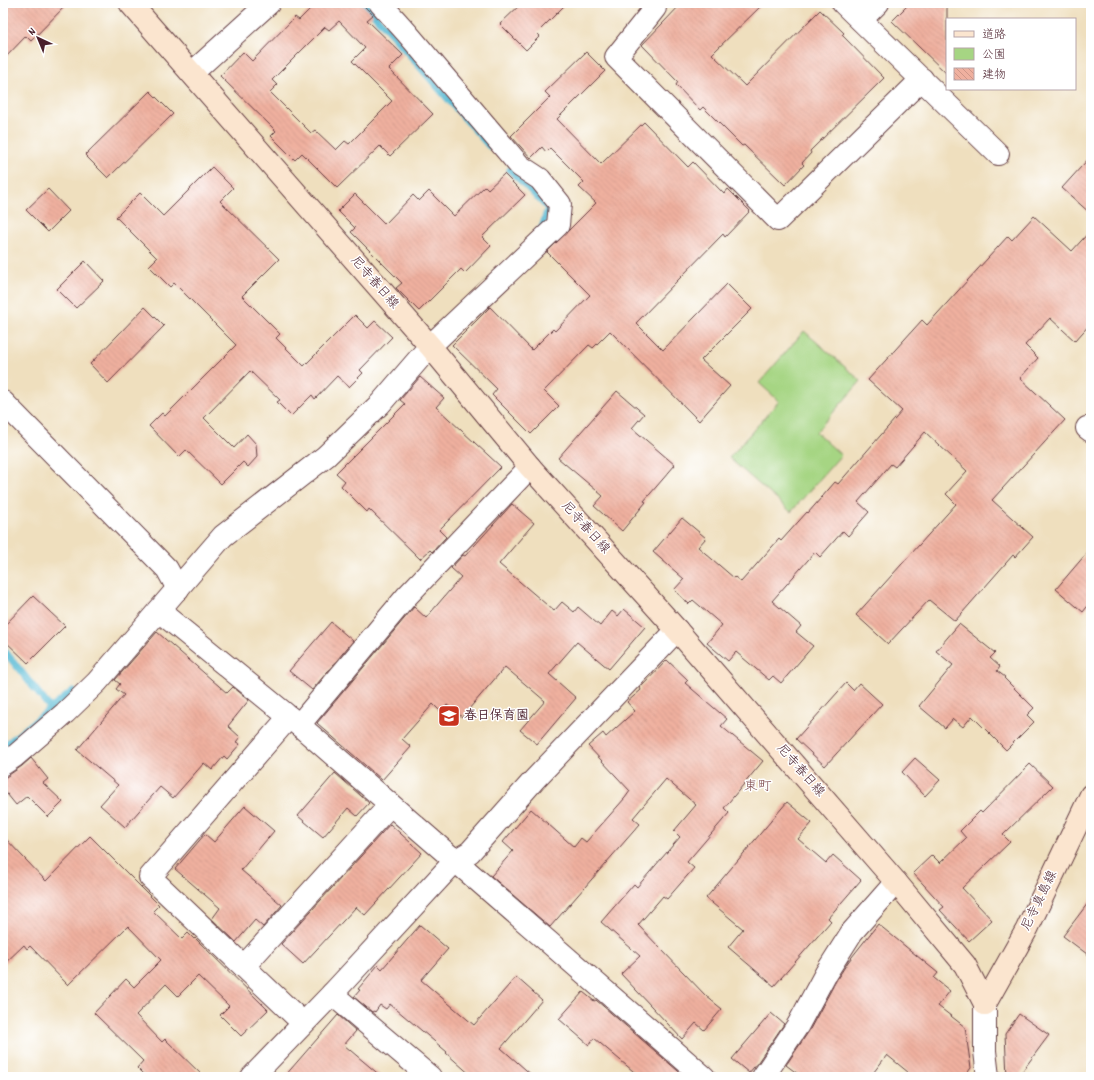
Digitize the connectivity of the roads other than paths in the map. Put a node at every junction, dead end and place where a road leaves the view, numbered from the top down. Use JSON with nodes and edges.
{"nodes":[{"id":1,"x":130,"y":3,"type":"edge"},
{"id":2,"x":268,"y":3,"type":"edge"},
{"id":3,"x":380,"y":3,"type":"edge"},
{"id":4,"x":651,"y":3,"type":"edge"},
{"id":5,"x":843,"y":3,"type":"edge"},
{"id":6,"x":878,"y":3,"type":"edge"},
{"id":7,"x":861,"y":20,"type":"junction"},
{"id":8,"x":192,"y":73,"type":"junction"},
{"id":9,"x":922,"y":79,"type":"junction"},
{"id":10,"x":998,"y":154,"type":"dead end"},
{"id":11,"x":430,"y":346,"type":"junction"},
{"id":12,"x":3,"y":402,"type":"edge"},
{"id":13,"x":530,"y":467,"type":"junction"},
{"id":14,"x":178,"y":589,"type":"junction"},
{"id":15,"x":159,"y":611,"type":"junction"},
{"id":16,"x":677,"y":630,"type":"junction"},
{"id":17,"x":294,"y":721,"type":"junction"},
{"id":18,"x":3,"y":764,"type":"edge"},
{"id":19,"x":1091,"y":795,"type":"edge"},
{"id":20,"x":390,"y":805,"type":"junction"},
{"id":21,"x":455,"y":861,"type":"junction"},
{"id":22,"x":896,"y":882,"type":"junction"},
{"id":23,"x":244,"y":966,"type":"junction"},
{"id":24,"x":332,"y":994,"type":"junction"},
{"id":25,"x":985,"y":1004,"type":"junction"},
{"id":26,"x":303,"y":1023,"type":"junction"},
{"id":27,"x":252,"y":1077,"type":"edge"},
{"id":28,"x":430,"y":1077,"type":"edge"},
{"id":29,"x":704,"y":1077,"type":"edge"},
{"id":30,"x":763,"y":1077,"type":"edge"},
{"id":31,"x":988,"y":1077,"type":"edge"}],
"edges":[{"from":1,"to":8,"type":"street","name":"尼寺春日線"},
{"from":2,"to":8,"type":"street"},
{"from":3,"to":11,"type":"street"},
{"from":4,"to":9,"type":"street"},
{"from":5,"to":7,"type":"street"},
{"from":6,"to":7,"type":"street"},
{"from":7,"to":9,"type":"street"},
{"from":8,"to":11,"type":"street","name":"尼寺春日線"},
{"from":9,"to":10,"type":"street"},
{"from":11,"to":13,"type":"street","name":"尼寺春日線"},
{"from":11,"to":14,"type":"street"},
{"from":12,"to":14,"type":"street"},
{"from":13,"to":16,"type":"street","name":"尼寺春日線"},
{"from":13,"to":17,"type":"street"},
{"from":14,"to":15,"type":"street"},
{"from":15,"to":17,"type":"street"},
{"from":15,"to":18,"type":"street"},
{"from":16,"to":21,"type":"street"},
{"from":16,"to":22,"type":"street","name":"尼寺春日線"},
{"from":17,"to":20,"type":"street"},
{"from":17,"to":23,"type":"street"},
{"from":19,"to":25,"type":"street","name":"尼寺真島線"},
{"from":20,"to":21,"type":"street"},
{"from":20,"to":23,"type":"street"},
{"from":21,"to":24,"type":"street"},
{"from":21,"to":29,"type":"street"},
{"from":22,"to":25,"type":"street","name":"尼寺春日線"},
{"from":22,"to":30,"type":"street"},
{"from":23,"to":26,"type":"street"},
{"from":24,"to":26,"type":"street"},
{"from":24,"to":28,"type":"street"},
{"from":25,"to":31,"type":"street","name":"尼寺春日線"},
{"from":26,"to":27,"type":"street"}]}
